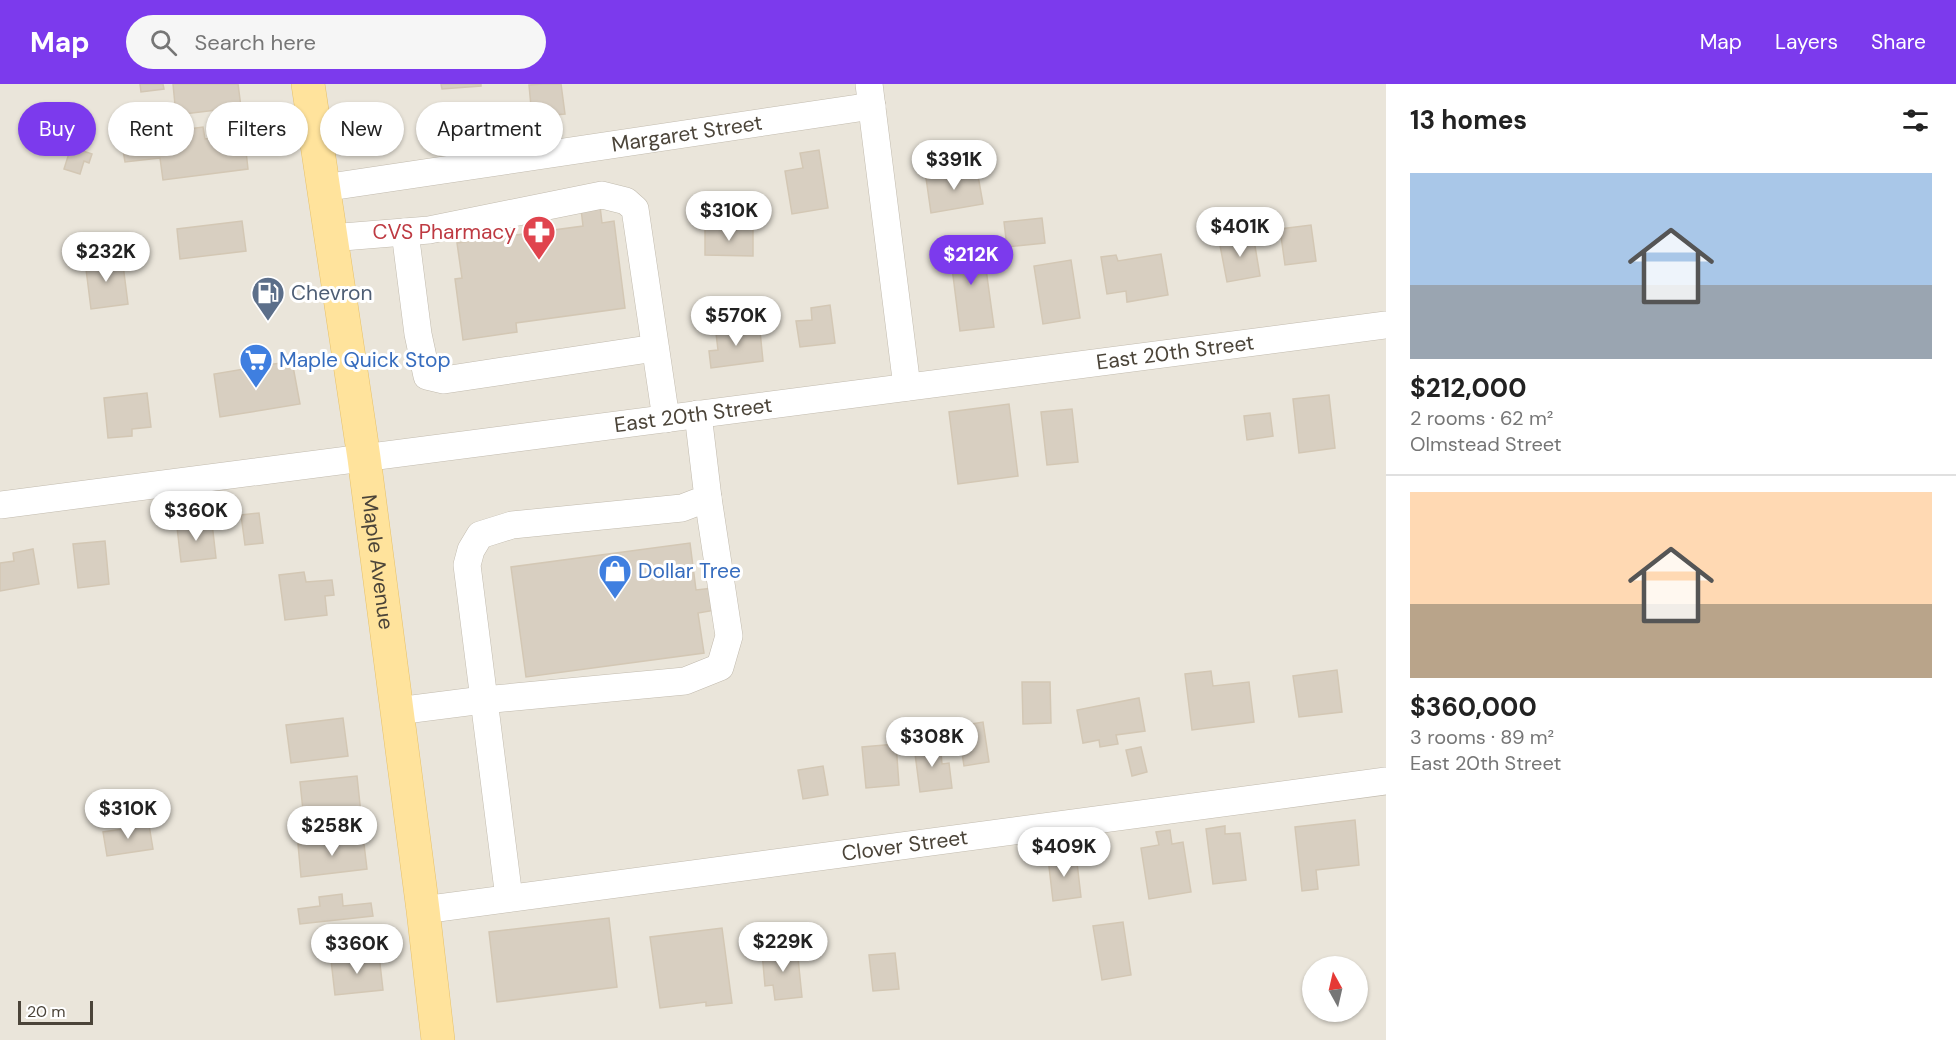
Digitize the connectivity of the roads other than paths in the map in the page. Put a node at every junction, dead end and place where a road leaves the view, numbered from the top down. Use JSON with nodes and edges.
{"nodes":[{"id":1,"x":308,"y":84,"type":"edge"},
{"id":2,"x":871,"y":95,"type":"edge"},
{"id":3,"x":323,"y":188,"type":"junction"},
{"id":4,"x":417,"y":231,"type":"junction"},
{"id":5,"x":330,"y":238,"type":"junction"},
{"id":6,"x":1386,"y":325,"type":"edge"},
{"id":7,"x":655,"y":348,"type":"junction"},
{"id":8,"x":907,"y":387,"type":"junction"},
{"id":9,"x":698,"y":414,"type":"junction"},
{"id":10,"x":666,"y":419,"type":"junction"},
{"id":11,"x":363,"y":458,"type":"junction"},
{"id":12,"x":708,"y":498,"type":"junction"},
{"id":13,"x":0,"y":505,"type":"edge"},
{"id":14,"x":483,"y":700,"type":"junction"},
{"id":15,"x":397,"y":711,"type":"junction"},
{"id":16,"x":1386,"y":781,"type":"edge"},
{"id":17,"x":508,"y":898,"type":"junction"},
{"id":18,"x":423,"y":910,"type":"junction"},
{"id":19,"x":438,"y":1040,"type":"edge"}],
"edges":[{"from":1,"to":3,"type":"main road","name":"Maple Avenue"},
{"from":2,"to":3,"type":"street","name":"Margaret Street"},
{"from":2,"to":8,"type":"street"},
{"from":3,"to":5,"type":"main road","name":"Maple Avenue"},
{"from":4,"to":5,"type":"street"},
{"from":4,"to":7,"type":"street"},
{"from":4,"to":7,"type":"street"},
{"from":5,"to":11,"type":"main road","name":"Maple Avenue"},
{"from":6,"to":8,"type":"street","name":"East 20th Street"},
{"from":7,"to":10,"type":"street"},
{"from":8,"to":9,"type":"street","name":"East 20th Street"},
{"from":9,"to":10,"type":"street","name":"East 20th Street"},
{"from":9,"to":12,"type":"street"},
{"from":10,"to":11,"type":"street","name":"East 20th Street"},
{"from":11,"to":13,"type":"street","name":"East 20th Street"},
{"from":11,"to":15,"type":"main road","name":"Maple Avenue"},
{"from":12,"to":14,"type":"street"},
{"from":12,"to":14,"type":"street"},
{"from":14,"to":15,"type":"street"},
{"from":14,"to":17,"type":"street"},
{"from":15,"to":18,"type":"main road","name":"Maple Avenue"},
{"from":16,"to":17,"type":"street","name":"Clover Street"},
{"from":17,"to":18,"type":"street","name":"Clover Street"},
{"from":18,"to":19,"type":"main road","name":"Maple Avenue"}]}
